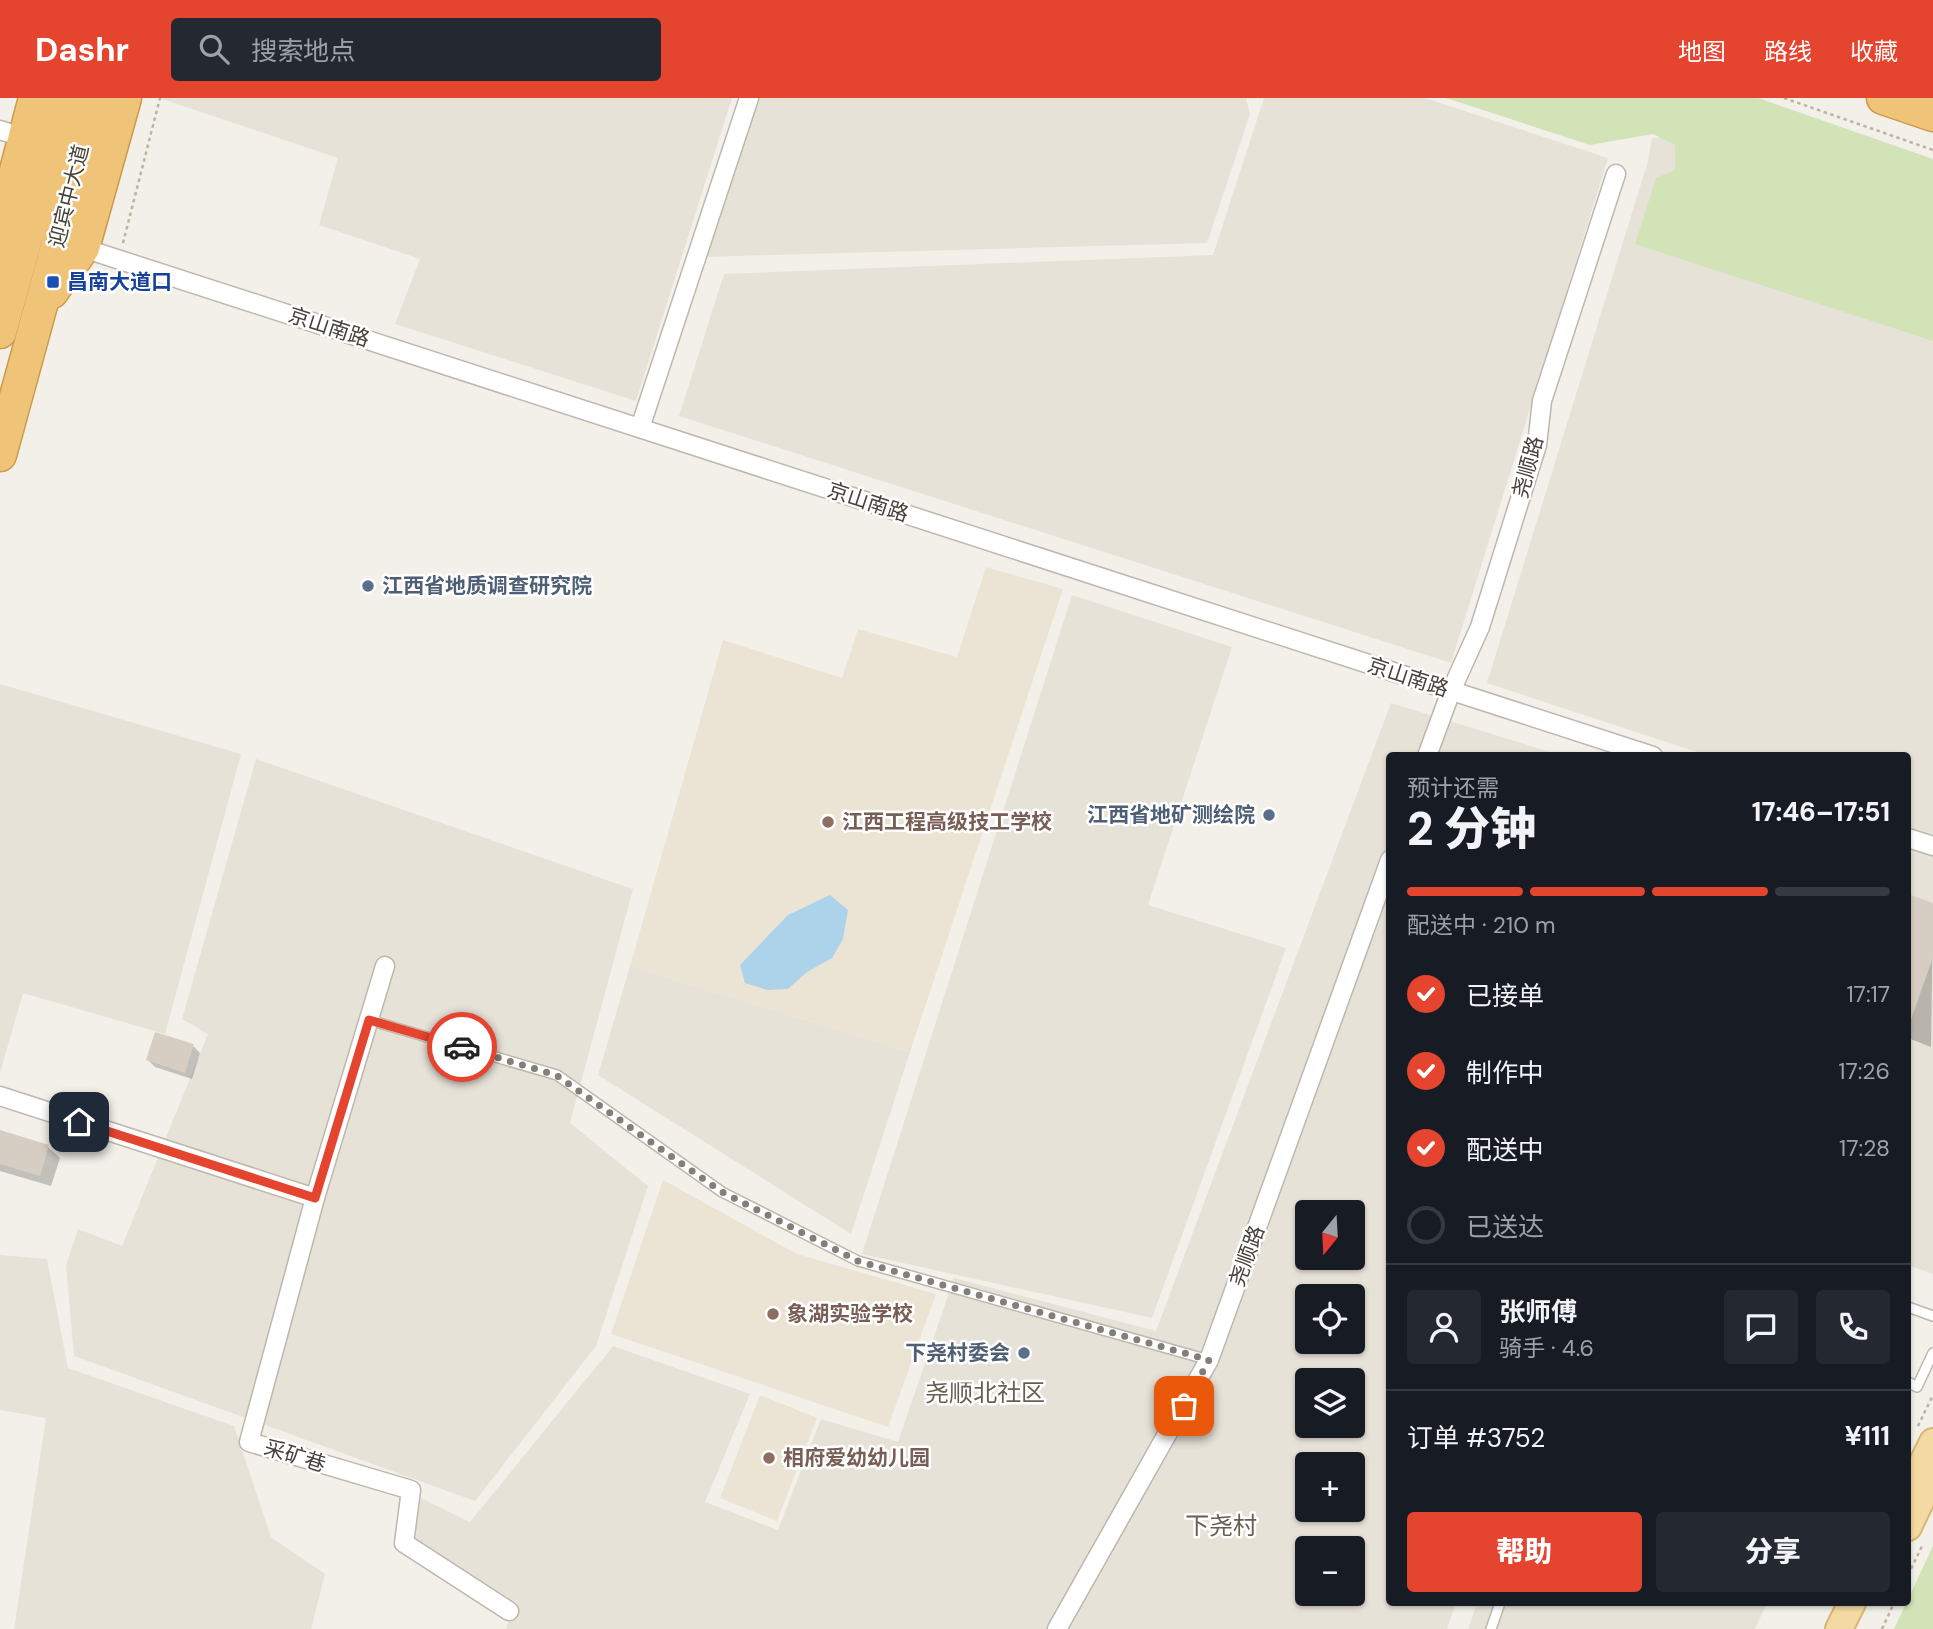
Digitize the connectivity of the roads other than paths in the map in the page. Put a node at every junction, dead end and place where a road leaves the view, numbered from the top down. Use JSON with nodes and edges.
{"nodes":[{"id":1,"x":35,"y":98,"type":"edge"},
{"id":2,"x":65,"y":98,"type":"edge"},
{"id":3,"x":94,"y":98,"type":"edge"},
{"id":4,"x":125,"y":98,"type":"edge"},
{"id":5,"x":749,"y":98,"type":"edge"},
{"id":6,"x":1883,"y":98,"type":"edge"},
{"id":7,"x":1933,"y":115,"type":"edge"},
{"id":8,"x":12,"y":134,"type":"edge"},
{"id":9,"x":1616,"y":174,"type":"dead end"},
{"id":10,"x":83,"y":248,"type":"junction"},
{"id":11,"x":40,"y":311,"type":"junction"},
{"id":12,"x":3,"y":318,"type":"edge"},
{"id":13,"x":640,"y":428,"type":"junction"},
{"id":14,"x":0,"y":455,"type":"edge"},
{"id":15,"x":1451,"y":691,"type":"junction"},
{"id":16,"x":1428,"y":752,"type":"edge"},
{"id":17,"x":1641,"y":752,"type":"edge"},
{"id":18,"x":1911,"y":839,"type":"edge"},
{"id":19,"x":1933,"y":846,"type":"edge"},
{"id":20,"x":1386,"y":871,"type":"edge"},
{"id":21,"x":385,"y":966,"type":"dead end"},
{"id":22,"x":369,"y":1020,"type":"junction"},
{"id":23,"x":0,"y":1096,"type":"edge"},
{"id":24,"x":315,"y":1198,"type":"junction"},
{"id":25,"x":1911,"y":1308,"type":"edge"},
{"id":26,"x":1933,"y":1316,"type":"edge"},
{"id":27,"x":1933,"y":1353,"type":"edge"},
{"id":28,"x":1209,"y":1360,"type":"junction"},
{"id":29,"x":1911,"y":1384,"type":"edge"},
{"id":30,"x":1925,"y":1434,"type":"edge"},
{"id":31,"x":1933,"y":1475,"type":"edge"},
{"id":32,"x":1911,"y":1483,"type":"edge"},
{"id":33,"x":1915,"y":1535,"type":"edge"},
{"id":34,"x":1499,"y":1606,"type":"edge"},
{"id":35,"x":1850,"y":1606,"type":"edge"},
{"id":36,"x":1868,"y":1606,"type":"edge"},
{"id":37,"x":509,"y":1611,"type":"dead end"},
{"id":38,"x":1057,"y":1629,"type":"edge"},
{"id":39,"x":1491,"y":1629,"type":"edge"},
{"id":40,"x":1839,"y":1629,"type":"edge"},
{"id":41,"x":1857,"y":1629,"type":"edge"}],
"edges":[{"from":1,"to":8,"type":"highway"},
{"from":2,"to":12,"type":"highway","name":"迎宾中大道"},
{"from":3,"to":11,"type":"highway","name":"迎宾中大道"},
{"from":4,"to":10,"type":"highway"},
{"from":5,"to":13,"type":"street"},
{"from":6,"to":7,"type":"highway"},
{"from":8,"to":12,"type":"highway"},
{"from":9,"to":15,"type":"street","name":"尧顺路"},
{"from":10,"to":11,"type":"highway"},
{"from":10,"to":13,"type":"street","name":"京山南路"},
{"from":11,"to":14,"type":"highway","name":"迎宾中大道"},
{"from":13,"to":15,"type":"street","name":"京山南路"},
{"from":15,"to":16,"type":"street","name":"尧顺路"},
{"from":15,"to":17,"type":"street","name":"京山南路"},
{"from":18,"to":19,"type":"street"},
{"from":20,"to":28,"type":"street","name":"尧顺路"},
{"from":21,"to":22,"type":"street","name":"采矿巷"},
{"from":22,"to":24,"type":"street","name":"采矿巷"},
{"from":22,"to":28,"type":"lane"},
{"from":23,"to":24,"type":"street"},
{"from":24,"to":37,"type":"street","name":"采矿巷"},
{"from":25,"to":26,"type":"lane"},
{"from":27,"to":29,"type":"lane"},
{"from":28,"to":38,"type":"street","name":"尧顺路"},
{"from":30,"to":32,"type":"main road"},
{"from":31,"to":33,"type":"main road"},
{"from":34,"to":39,"type":"lane"},
{"from":35,"to":40,"type":"main road"},
{"from":36,"to":41,"type":"main road"}]}
